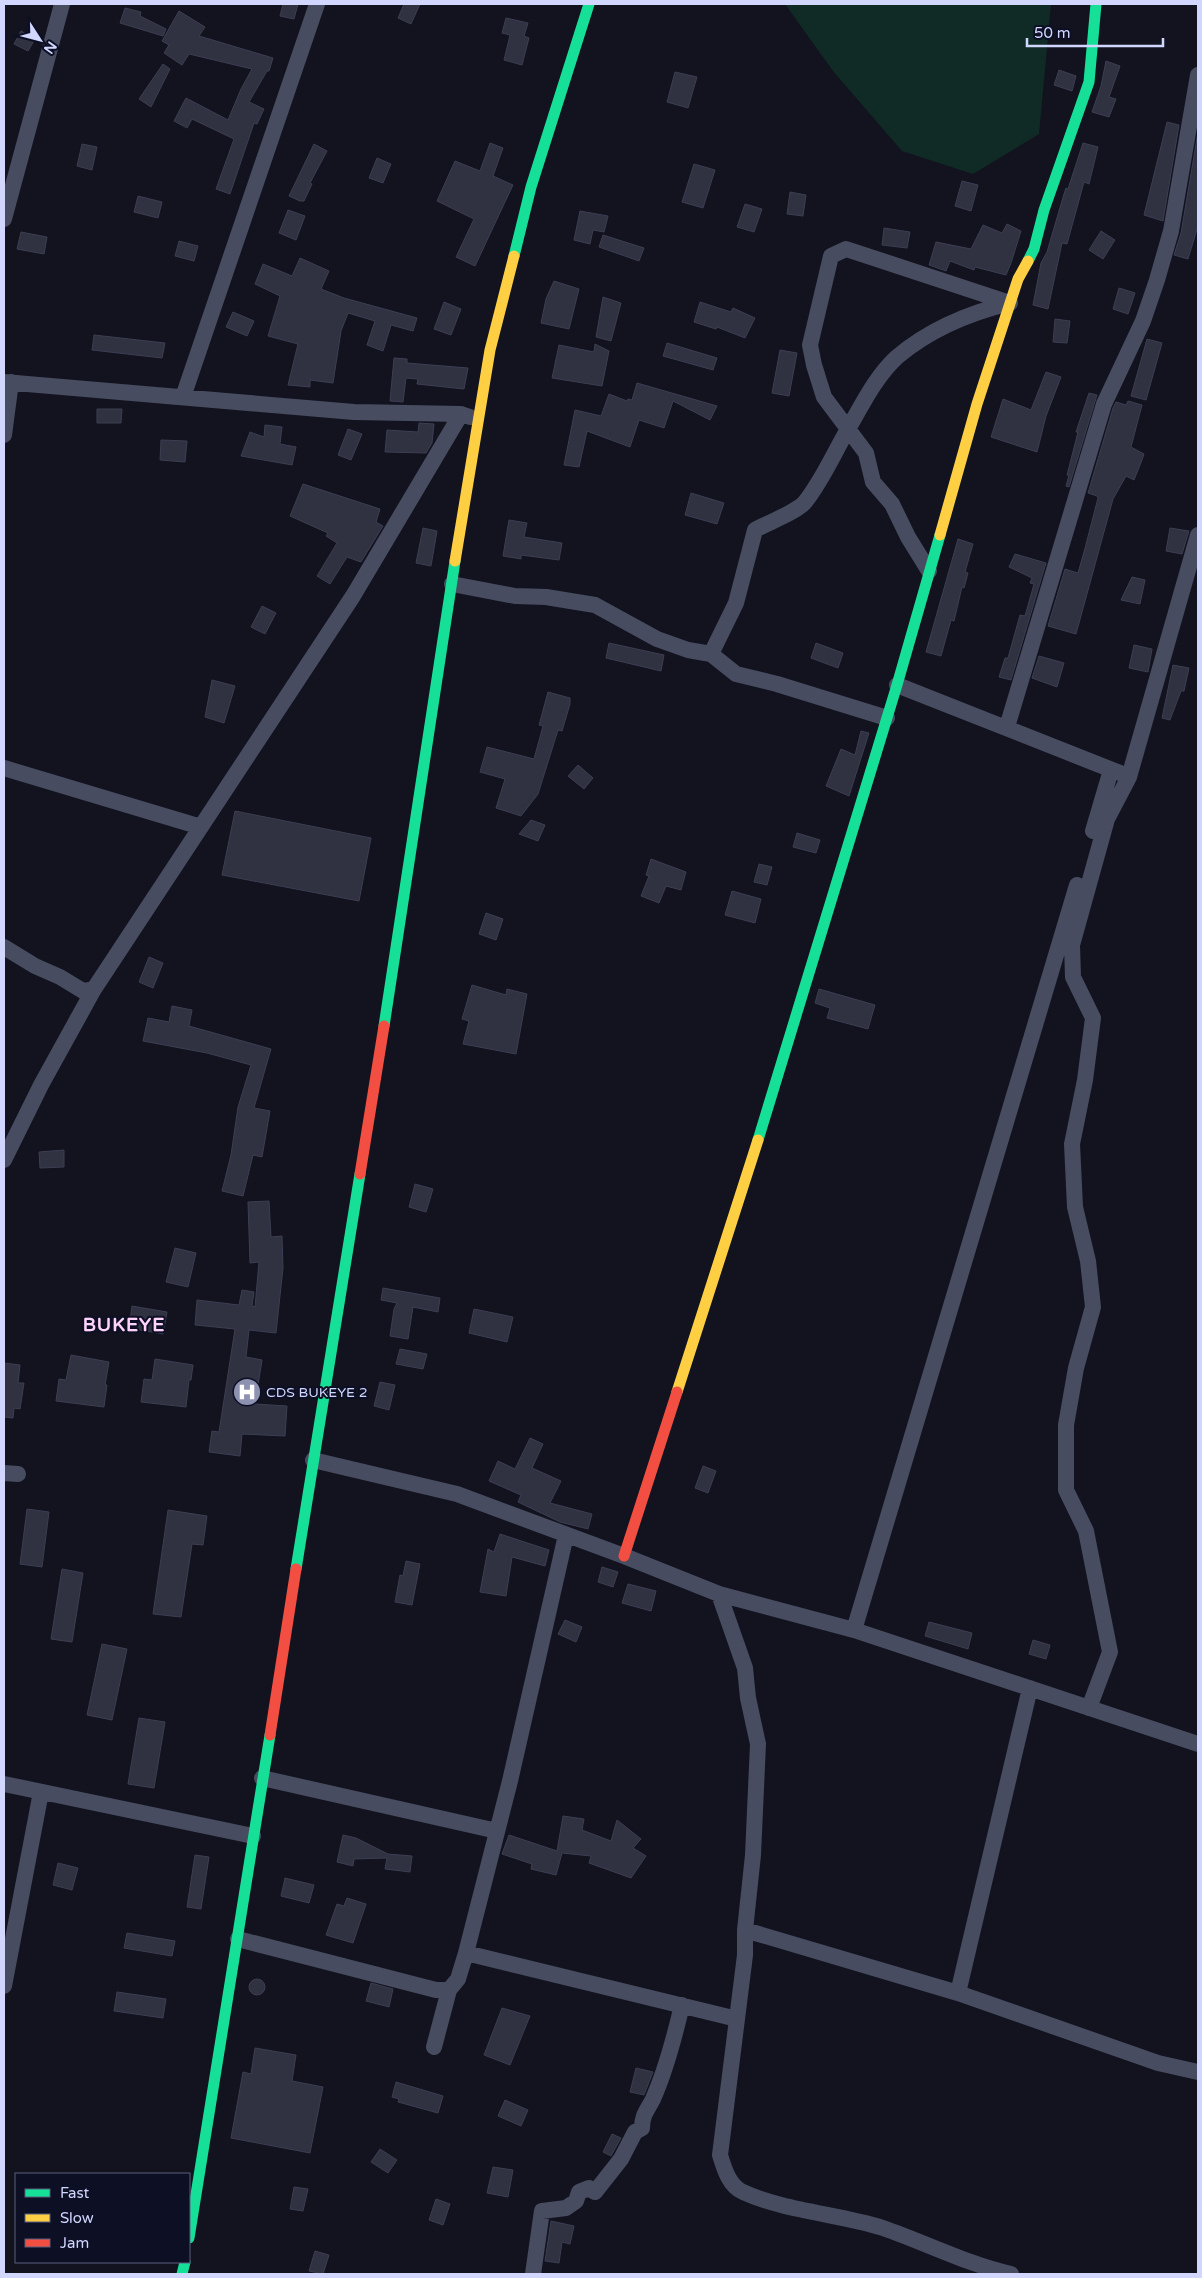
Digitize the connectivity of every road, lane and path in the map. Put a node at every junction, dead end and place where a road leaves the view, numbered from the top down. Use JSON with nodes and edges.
{"nodes":[{"id":1,"x":62,"y":4,"type":"edge"},
{"id":2,"x":317,"y":4,"type":"edge"},
{"id":3,"x":589,"y":4,"type":"edge"},
{"id":4,"x":1096,"y":4,"type":"edge"},
{"id":5,"x":1198,"y":75,"type":"edge"},
{"id":6,"x":4,"y":219,"type":"edge"},
{"id":7,"x":1010,"y":303,"type":"junction"},
{"id":8,"x":8,"y":382,"type":"edge"},
{"id":9,"x":183,"y":397,"type":"junction"},
{"id":10,"x":469,"y":417,"type":"junction"},
{"id":11,"x":848,"y":429,"type":"junction"},
{"id":12,"x":4,"y":435,"type":"edge"},
{"id":13,"x":1198,"y":535,"type":"edge"},
{"id":14,"x":929,"y":571,"type":"junction"},
{"id":15,"x":452,"y":584,"type":"junction"},
{"id":16,"x":711,"y":654,"type":"junction"},
{"id":17,"x":897,"y":685,"type":"junction"},
{"id":18,"x":887,"y":718,"type":"junction"},
{"id":19,"x":1007,"y":728,"type":"junction"},
{"id":20,"x":4,"y":768,"type":"edge"},
{"id":21,"x":1111,"y":770,"type":"junction"},
{"id":22,"x":1129,"y":777,"type":"junction"},
{"id":23,"x":200,"y":827,"type":"junction"},
{"id":24,"x":4,"y":947,"type":"edge"},
{"id":25,"x":94,"y":990,"type":"junction"},
{"id":26,"x":4,"y":1160,"type":"edge"},
{"id":27,"x":313,"y":1460,"type":"junction"},
{"id":28,"x":566,"y":1535,"type":"junction"},
{"id":29,"x":624,"y":1556,"type":"junction"},
{"id":30,"x":719,"y":1594,"type":"junction"},
{"id":31,"x":854,"y":1630,"type":"junction"},
{"id":32,"x":1030,"y":1688,"type":"junction"},
{"id":33,"x":1089,"y":1708,"type":"junction"},
{"id":34,"x":1198,"y":1744,"type":"edge"},
{"id":35,"x":262,"y":1778,"type":"junction"},
{"id":36,"x":4,"y":1784,"type":"edge"},
{"id":37,"x":41,"y":1792,"type":"junction"},
{"id":38,"x":497,"y":1832,"type":"junction"},
{"id":39,"x":252,"y":1836,"type":"junction"},
{"id":40,"x":745,"y":1930,"type":"junction"},
{"id":41,"x":238,"y":1938,"type":"junction"},
{"id":42,"x":466,"y":1954,"type":"junction"},
{"id":43,"x":4,"y":1986,"type":"edge"},
{"id":44,"x":449,"y":1990,"type":"junction"},
{"id":45,"x":958,"y":1993,"type":"junction"},
{"id":46,"x":682,"y":2005,"type":"junction"},
{"id":47,"x":737,"y":2019,"type":"junction"},
{"id":48,"x":434,"y":2047,"type":"dead end"},
{"id":49,"x":1198,"y":2072,"type":"edge"},
{"id":50,"x":190,"y":2232,"type":"edge"},
{"id":51,"x":990,"y":2272,"type":"edge"},
{"id":52,"x":533,"y":2274,"type":"edge"},
{"id":53,"x":1012,"y":2274,"type":"edge"}],
"edges":[{"from":1,"to":6,"type":"street"},
{"from":2,"to":9,"type":"street"},
{"from":3,"to":10,"type":"main road"},
{"from":4,"to":7,"type":"main road"},
{"from":5,"to":19,"type":"street"},
{"from":7,"to":11,"type":"street"},
{"from":7,"to":11,"type":"street"},
{"from":7,"to":14,"type":"main road"},
{"from":8,"to":9,"type":"street"},
{"from":8,"to":12,"type":"street"},
{"from":9,"to":10,"type":"street"},
{"from":10,"to":15,"type":"main road"},
{"from":10,"to":23,"type":"street"},
{"from":11,"to":14,"type":"street"},
{"from":11,"to":16,"type":"street"},
{"from":13,"to":22,"type":"street"},
{"from":14,"to":17,"type":"main road"},
{"from":15,"to":16,"type":"street"},
{"from":15,"to":27,"type":"main road"},
{"from":16,"to":18,"type":"street"},
{"from":17,"to":18,"type":"main road"},
{"from":17,"to":19,"type":"street"},
{"from":18,"to":29,"type":"main road"},
{"from":19,"to":21,"type":"street"},
{"from":20,"to":23,"type":"street"},
{"from":21,"to":22,"type":"street"},
{"from":21,"to":31,"type":"street"},
{"from":22,"to":33,"type":"street"},
{"from":23,"to":25,"type":"street"},
{"from":24,"to":25,"type":"street"},
{"from":25,"to":26,"type":"street"},
{"from":27,"to":28,"type":"street"},
{"from":27,"to":35,"type":"main road"},
{"from":28,"to":29,"type":"street"},
{"from":28,"to":38,"type":"street"},
{"from":29,"to":30,"type":"street"},
{"from":30,"to":31,"type":"street"},
{"from":30,"to":40,"type":"street"},
{"from":31,"to":32,"type":"street"},
{"from":32,"to":33,"type":"street"},
{"from":32,"to":45,"type":"street"},
{"from":33,"to":34,"type":"street"},
{"from":35,"to":38,"type":"street"},
{"from":35,"to":39,"type":"main road"},
{"from":36,"to":37,"type":"street"},
{"from":37,"to":39,"type":"street"},
{"from":37,"to":43,"type":"street"},
{"from":38,"to":42,"type":"street"},
{"from":39,"to":41,"type":"main road"},
{"from":40,"to":45,"type":"street"},
{"from":40,"to":47,"type":"street"},
{"from":41,"to":44,"type":"street"},
{"from":41,"to":50,"type":"main road"},
{"from":42,"to":44,"type":"street"},
{"from":42,"to":46,"type":"street"},
{"from":44,"to":48,"type":"street"},
{"from":45,"to":49,"type":"street"},
{"from":46,"to":47,"type":"street"},
{"from":46,"to":52,"type":"street"},
{"from":47,"to":51,"type":"street"},
{"from":51,"to":53,"type":"street"}]}
